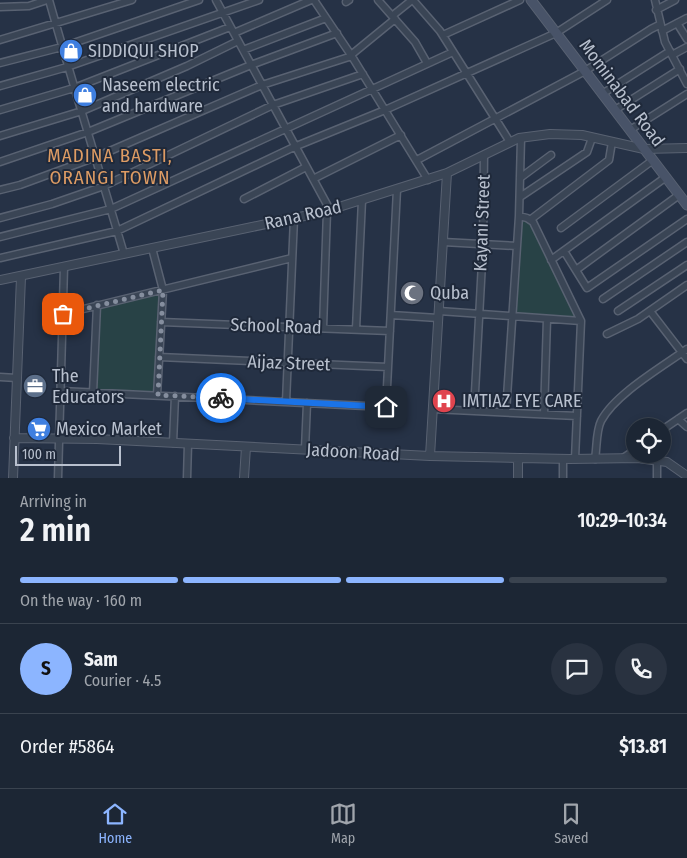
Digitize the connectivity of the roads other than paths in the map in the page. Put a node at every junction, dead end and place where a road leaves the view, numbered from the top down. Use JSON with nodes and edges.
{"nodes":[{"id":1,"x":48,"y":0,"type":"edge"},
{"id":2,"x":132,"y":0,"type":"edge"},
{"id":3,"x":199,"y":0,"type":"edge"},
{"id":4,"x":216,"y":0,"type":"edge"},
{"id":5,"x":259,"y":0,"type":"edge"},
{"id":6,"x":312,"y":0,"type":"edge"},
{"id":7,"x":378,"y":0,"type":"edge"},
{"id":8,"x":413,"y":0,"type":"edge"},
{"id":9,"x":520,"y":0,"type":"edge"},
{"id":10,"x":532,"y":0,"type":"edge"},
{"id":11,"x":607,"y":0,"type":"edge"},
{"id":12,"x":654,"y":0,"type":"edge"},
{"id":13,"x":676,"y":0,"type":"edge"},
{"id":14,"x":0,"y":8,"type":"edge"},
{"id":15,"x":656,"y":10,"type":"junction"},
{"id":16,"x":223,"y":13,"type":"junction"},
{"id":17,"x":326,"y":18,"type":"junction"},
{"id":18,"x":394,"y":18,"type":"junction"},
{"id":19,"x":687,"y":18,"type":"edge"},
{"id":20,"x":677,"y":23,"type":"junction"},
{"id":21,"x":56,"y":24,"type":"junction"},
{"id":22,"x":661,"y":28,"type":"junction"},
{"id":23,"x":232,"y":30,"type":"junction"},
{"id":24,"x":337,"y":33,"type":"junction"},
{"id":25,"x":556,"y":33,"type":"junction"},
{"id":26,"x":443,"y":36,"type":"junction"},
{"id":27,"x":687,"y":39,"type":"edge"},
{"id":28,"x":0,"y":40,"type":"edge"},
{"id":29,"x":238,"y":41,"type":"junction"},
{"id":30,"x":62,"y":47,"type":"junction"},
{"id":31,"x":687,"y":47,"type":"edge"},
{"id":32,"x":243,"y":50,"type":"junction"},
{"id":33,"x":453,"y":52,"type":"junction"},
{"id":34,"x":671,"y":53,"type":"junction"},
{"id":35,"x":351,"y":55,"type":"junction"},
{"id":36,"x":0,"y":63,"type":"edge"},
{"id":37,"x":428,"y":63,"type":"junction"},
{"id":38,"x":251,"y":65,"type":"junction"},
{"id":39,"x":67,"y":67,"type":"junction"},
{"id":40,"x":680,"y":70,"type":"junction"},
{"id":41,"x":585,"y":71,"type":"junction"},
{"id":42,"x":468,"y":73,"type":"junction"},
{"id":43,"x":363,"y":74,"type":"junction"},
{"id":44,"x":687,"y":84,"type":"edge"},
{"id":45,"x":262,"y":85,"type":"junction"},
{"id":46,"x":0,"y":86,"type":"edge"},
{"id":47,"x":74,"y":88,"type":"junction"},
{"id":48,"x":372,"y":88,"type":"junction"},
{"id":49,"x":602,"y":94,"type":"junction"},
{"id":50,"x":687,"y":94,"type":"edge"},
{"id":51,"x":273,"y":105,"type":"junction"},
{"id":52,"x":0,"y":110,"type":"edge"},
{"id":53,"x":386,"y":110,"type":"junction"},
{"id":54,"x":615,"y":110,"type":"junction"},
{"id":55,"x":82,"y":111,"type":"junction"},
{"id":56,"x":495,"y":118,"type":"junction"},
{"id":57,"x":285,"y":128,"type":"junction"},
{"id":58,"x":630,"y":130,"type":"junction"},
{"id":59,"x":88,"y":132,"type":"junction"},
{"id":60,"x":401,"y":135,"type":"junction"},
{"id":61,"x":0,"y":136,"type":"edge"},
{"id":62,"x":521,"y":138,"type":"junction"},
{"id":63,"x":592,"y":138,"type":"junction"},
{"id":64,"x":510,"y":142,"type":"junction"},
{"id":65,"x":612,"y":142,"type":"junction"},
{"id":66,"x":295,"y":147,"type":"junction"},
{"id":67,"x":687,"y":148,"type":"edge"},
{"id":68,"x":644,"y":149,"type":"junction"},
{"id":69,"x":484,"y":155,"type":"junction"},
{"id":70,"x":551,"y":155,"type":"dead end"},
{"id":71,"x":96,"y":157,"type":"junction"},
{"id":72,"x":417,"y":160,"type":"junction"},
{"id":73,"x":653,"y":160,"type":"junction"},
{"id":74,"x":0,"y":162,"type":"edge"},
{"id":75,"x":306,"y":167,"type":"junction"},
{"id":76,"x":447,"y":173,"type":"junction"},
{"id":77,"x":666,"y":177,"type":"junction"},
{"id":78,"x":313,"y":178,"type":"junction"},
{"id":79,"x":520,"y":178,"type":"junction"},
{"id":80,"x":428,"y":180,"type":"junction"},
{"id":81,"x":104,"y":186,"type":"junction"},
{"id":82,"x":397,"y":189,"type":"junction"},
{"id":83,"x":0,"y":190,"type":"edge"},
{"id":84,"x":679,"y":195,"type":"junction"},
{"id":85,"x":520,"y":197,"type":"junction"},
{"id":86,"x":244,"y":199,"type":"dead end"},
{"id":87,"x":362,"y":200,"type":"junction"},
{"id":88,"x":687,"y":205,"type":"edge"},
{"id":89,"x":111,"y":209,"type":"junction"},
{"id":90,"x":329,"y":210,"type":"junction"},
{"id":91,"x":519,"y":216,"type":"junction"},
{"id":92,"x":0,"y":218,"type":"edge"},
{"id":93,"x":294,"y":218,"type":"junction"},
{"id":94,"x":687,"y":219,"type":"edge"},
{"id":95,"x":530,"y":220,"type":"junction"},
{"id":96,"x":561,"y":228,"type":"dead end"},
{"id":97,"x":117,"y":232,"type":"junction"},
{"id":98,"x":0,"y":237,"type":"edge"},
{"id":99,"x":443,"y":242,"type":"junction"},
{"id":100,"x":687,"y":242,"type":"edge"},
{"id":101,"x":482,"y":244,"type":"junction"},
{"id":102,"x":517,"y":246,"type":"junction"},
{"id":103,"x":152,"y":248,"type":"junction"},
{"id":104,"x":564,"y":251,"type":"junction"},
{"id":105,"x":124,"y":254,"type":"junction"},
{"id":106,"x":0,"y":258,"type":"edge"},
{"id":107,"x":292,"y":258,"type":"junction"},
{"id":108,"x":551,"y":260,"type":"junction"},
{"id":109,"x":687,"y":265,"type":"edge"},
{"id":110,"x":64,"y":267,"type":"junction"},
{"id":111,"x":576,"y":270,"type":"junction"},
{"id":112,"x":21,"y":277,"type":"junction"},
{"id":113,"x":0,"y":280,"type":"edge"},
{"id":114,"x":687,"y":285,"type":"edge"},
{"id":115,"x":163,"y":290,"type":"junction"},
{"id":116,"x":603,"y":298,"type":"dead end"},
{"id":117,"x":97,"y":305,"type":"junction"},
{"id":118,"x":618,"y":311,"type":"dead end"},
{"id":119,"x":650,"y":311,"type":"junction"},
{"id":120,"x":63,"y":314,"type":"junction"},
{"id":121,"x":478,"y":314,"type":"junction"},
{"id":122,"x":391,"y":315,"type":"junction"},
{"id":123,"x":439,"y":315,"type":"junction"},
{"id":124,"x":513,"y":316,"type":"junction"},
{"id":125,"x":547,"y":319,"type":"junction"},
{"id":126,"x":582,"y":321,"type":"junction"},
{"id":127,"x":161,"y":322,"type":"junction"},
{"id":128,"x":289,"y":326,"type":"junction"},
{"id":129,"x":323,"y":328,"type":"junction"},
{"id":130,"x":356,"y":329,"type":"junction"},
{"id":131,"x":390,"y":331,"type":"junction"},
{"id":132,"x":607,"y":334,"type":"dead end"},
{"id":133,"x":685,"y":351,"type":"edge"},
{"id":134,"x":159,"y":357,"type":"junction"},
{"id":135,"x":687,"y":359,"type":"edge"},
{"id":136,"x":288,"y":363,"type":"junction"},
{"id":137,"x":388,"y":367,"type":"junction"},
{"id":138,"x":0,"y":377,"type":"edge"},
{"id":139,"x":17,"y":378,"type":"junction"},
{"id":140,"x":61,"y":391,"type":"junction"},
{"id":141,"x":93,"y":392,"type":"junction"},
{"id":142,"x":158,"y":395,"type":"junction"},
{"id":143,"x":175,"y":396,"type":"junction"},
{"id":144,"x":286,"y":402,"type":"junction"},
{"id":145,"x":307,"y":403,"type":"junction"},
{"id":146,"x":433,"y":408,"type":"junction"},
{"id":147,"x":474,"y":410,"type":"junction"},
{"id":148,"x":506,"y":412,"type":"junction"},
{"id":149,"x":687,"y":413,"type":"edge"},
{"id":150,"x":544,"y":414,"type":"junction"},
{"id":151,"x":577,"y":416,"type":"junction"},
{"id":152,"x":678,"y":419,"type":"junction"},
{"id":153,"x":671,"y":424,"type":"edge"},
{"id":154,"x":687,"y":427,"type":"edge"},
{"id":155,"x":14,"y":438,"type":"junction"},
{"id":156,"x":60,"y":438,"type":"junction"},
{"id":157,"x":173,"y":443,"type":"junction"},
{"id":158,"x":188,"y":444,"type":"junction"},
{"id":159,"x":246,"y":446,"type":"junction"},
{"id":160,"x":305,"y":449,"type":"junction"},
{"id":161,"x":430,"y":456,"type":"junction"},
{"id":162,"x":626,"y":456,"type":"edge"},
{"id":163,"x":518,"y":458,"type":"junction"},
{"id":164,"x":623,"y":458,"type":"junction"},
{"id":165,"x":626,"y":458,"type":"edge"},
{"id":166,"x":563,"y":459,"type":"junction"},
{"id":167,"x":575,"y":459,"type":"junction"},
{"id":168,"x":595,"y":459,"type":"junction"},
{"id":169,"x":657,"y":463,"type":"edge"},
{"id":170,"x":668,"y":463,"type":"edge"},
{"id":171,"x":687,"y":476,"type":"edge"},
{"id":172,"x":13,"y":478,"type":"edge"},
{"id":173,"x":58,"y":478,"type":"edge"},
{"id":174,"x":187,"y":478,"type":"edge"},
{"id":175,"x":244,"y":478,"type":"edge"},
{"id":176,"x":518,"y":478,"type":"edge"},
{"id":177,"x":563,"y":478,"type":"edge"},
{"id":178,"x":657,"y":478,"type":"edge"}],
"edges":[{"from":1,"to":14,"type":"street"},
{"from":1,"to":21,"type":"street"},
{"from":2,"to":21,"type":"street"},
{"from":3,"to":30,"type":"street"},
{"from":4,"to":16,"type":"street"},
{"from":5,"to":16,"type":"street"},
{"from":6,"to":17,"type":"street"},
{"from":6,"to":23,"type":"street"},
{"from":7,"to":18,"type":"street"},
{"from":8,"to":18,"type":"street"},
{"from":8,"to":26,"type":"street"},
{"from":9,"to":26,"type":"street"},
{"from":10,"to":25,"type":"main road","name":"Mominabad Road"},
{"from":11,"to":25,"type":"street"},
{"from":12,"to":15,"type":"street"},
{"from":13,"to":15,"type":"street"},
{"from":15,"to":22,"type":"street"},
{"from":16,"to":23,"type":"street"},
{"from":16,"to":39,"type":"street"},
{"from":17,"to":24,"type":"street"},
{"from":17,"to":32,"type":"street"},
{"from":18,"to":35,"type":"street"},
{"from":18,"to":37,"type":"street"},
{"from":19,"to":20,"type":"street"},
{"from":20,"to":22,"type":"street"},
{"from":20,"to":27,"type":"street"},
{"from":21,"to":28,"type":"street"},
{"from":21,"to":30,"type":"street"},
{"from":22,"to":34,"type":"street"},
{"from":22,"to":41,"type":"street"},
{"from":23,"to":29,"type":"street"},
{"from":23,"to":47,"type":"street"},
{"from":24,"to":35,"type":"street"},
{"from":24,"to":38,"type":"street"},
{"from":25,"to":41,"type":"main road","name":"Mominabad Road"},
{"from":25,"to":42,"type":"street"},
{"from":26,"to":33,"type":"street"},
{"from":29,"to":32,"type":"street"},
{"from":29,"to":55,"type":"street"},
{"from":30,"to":36,"type":"street"},
{"from":30,"to":39,"type":"street"},
{"from":31,"to":34,"type":"street"},
{"from":32,"to":38,"type":"street"},
{"from":33,"to":37,"type":"street"},
{"from":33,"to":42,"type":"street"},
{"from":34,"to":40,"type":"street"},
{"from":34,"to":49,"type":"street"},
{"from":35,"to":43,"type":"street"},
{"from":35,"to":45,"type":"street"},
{"from":37,"to":48,"type":"street"},
{"from":38,"to":45,"type":"street"},
{"from":38,"to":59,"type":"street"},
{"from":39,"to":46,"type":"street"},
{"from":39,"to":47,"type":"street"},
{"from":40,"to":44,"type":"street"},
{"from":40,"to":54,"type":"street"},
{"from":41,"to":49,"type":"main road","name":"Mominabad Road"},
{"from":41,"to":56,"type":"street"},
{"from":42,"to":53,"type":"street"},
{"from":42,"to":56,"type":"street"},
{"from":43,"to":48,"type":"street"},
{"from":43,"to":51,"type":"street"},
{"from":45,"to":51,"type":"street"},
{"from":45,"to":71,"type":"street"},
{"from":47,"to":52,"type":"street"},
{"from":47,"to":55,"type":"street"},
{"from":48,"to":53,"type":"street"},
{"from":48,"to":57,"type":"street"},
{"from":49,"to":54,"type":"main road","name":"Mominabad Road"},
{"from":50,"to":58,"type":"street"},
{"from":51,"to":57,"type":"street"},
{"from":51,"to":81,"type":"street"},
{"from":53,"to":60,"type":"street"},
{"from":53,"to":66,"type":"street"},
{"from":54,"to":58,"type":"main road","name":"Mominabad Road"},
{"from":55,"to":59,"type":"street"},
{"from":55,"to":61,"type":"street"},
{"from":56,"to":64,"type":"street"},
{"from":56,"to":72,"type":"street"},
{"from":57,"to":66,"type":"street"},
{"from":57,"to":89,"type":"street"},
{"from":58,"to":68,"type":"main road","name":"Mominabad Road"},
{"from":59,"to":71,"type":"street"},
{"from":59,"to":74,"type":"street"},
{"from":60,"to":72,"type":"street"},
{"from":60,"to":78,"type":"street"},
{"from":62,"to":63,"type":"street","name":"Rana Road"},
{"from":62,"to":64,"type":"street","name":"Rana Road"},
{"from":62,"to":79,"type":"street"},
{"from":63,"to":65,"type":"street","name":"Rana Road"},
{"from":63,"to":85,"type":"street"},
{"from":64,"to":69,"type":"street","name":"Rana Road"},
{"from":65,"to":68,"type":"street","name":"Rana Road"},
{"from":65,"to":95,"type":"street"},
{"from":66,"to":75,"type":"street"},
{"from":66,"to":97,"type":"street"},
{"from":67,"to":68,"type":"street","name":"Rana Road"},
{"from":68,"to":73,"type":"main road","name":"Mominabad Road"},
{"from":69,"to":76,"type":"street","name":"Rana Road"},
{"from":69,"to":101,"type":"street","name":"Kayani Street"},
{"from":70,"to":79,"type":"street"},
{"from":71,"to":81,"type":"street"},
{"from":71,"to":83,"type":"street"},
{"from":72,"to":80,"type":"street"},
{"from":73,"to":77,"type":"main road","name":"Mominabad Road"},
{"from":73,"to":96,"type":"street"},
{"from":75,"to":78,"type":"street"},
{"from":75,"to":86,"type":"street"},
{"from":76,"to":80,"type":"street","name":"Rana Road"},
{"from":76,"to":99,"type":"street"},
{"from":77,"to":84,"type":"main road","name":"Mominabad Road"},
{"from":77,"to":104,"type":"street"},
{"from":78,"to":90,"type":"street"},
{"from":79,"to":85,"type":"street"},
{"from":80,"to":82,"type":"street","name":"Rana Road"},
{"from":81,"to":89,"type":"street"},
{"from":81,"to":92,"type":"street"},
{"from":82,"to":87,"type":"street","name":"Rana Road"},
{"from":82,"to":122,"type":"street"},
{"from":84,"to":88,"type":"main road","name":"Mominabad Road"},
{"from":84,"to":111,"type":"street"},
{"from":85,"to":91,"type":"street"},
{"from":87,"to":90,"type":"street","name":"Rana Road"},
{"from":87,"to":130,"type":"street"},
{"from":89,"to":97,"type":"street"},
{"from":89,"to":98,"type":"street"},
{"from":90,"to":93,"type":"street","name":"Rana Road"},
{"from":90,"to":129,"type":"street"},
{"from":91,"to":95,"type":"street"},
{"from":91,"to":102,"type":"street"},
{"from":93,"to":103,"type":"street","name":"Rana Road"},
{"from":93,"to":107,"type":"street"},
{"from":94,"to":111,"type":"street"},
{"from":95,"to":108,"type":"street"},
{"from":97,"to":105,"type":"street"},
{"from":97,"to":106,"type":"street"},
{"from":99,"to":101,"type":"street"},
{"from":99,"to":123,"type":"street"},
{"from":100,"to":116,"type":"street"},
{"from":101,"to":102,"type":"street"},
{"from":101,"to":121,"type":"street","name":"Kayani Street"},
{"from":102,"to":124,"type":"street"},
{"from":103,"to":105,"type":"street","name":"Rana Road"},
{"from":103,"to":115,"type":"street"},
{"from":104,"to":108,"type":"street"},
{"from":104,"to":111,"type":"street"},
{"from":105,"to":110,"type":"street","name":"Rana Road"},
{"from":107,"to":115,"type":"street"},
{"from":107,"to":128,"type":"street"},
{"from":108,"to":126,"type":"street"},
{"from":109,"to":118,"type":"street"},
{"from":110,"to":112,"type":"street","name":"Rana Road"},
{"from":110,"to":120,"type":"street"},
{"from":112,"to":113,"type":"street","name":"Rana Road"},
{"from":112,"to":139,"type":"street"},
{"from":114,"to":119,"type":"street"},
{"from":115,"to":117,"type":"street"},
{"from":115,"to":127,"type":"street"},
{"from":117,"to":120,"type":"street"},
{"from":117,"to":141,"type":"street"},
{"from":119,"to":132,"type":"street"},
{"from":119,"to":133,"type":"street"},
{"from":120,"to":140,"type":"street"},
{"from":121,"to":123,"type":"street"},
{"from":121,"to":124,"type":"street"},
{"from":121,"to":147,"type":"street","name":"Kayani Street"},
{"from":122,"to":123,"type":"street"},
{"from":122,"to":131,"type":"street"},
{"from":123,"to":146,"type":"street"},
{"from":124,"to":125,"type":"street"},
{"from":124,"to":148,"type":"street"},
{"from":125,"to":126,"type":"street"},
{"from":125,"to":150,"type":"street"},
{"from":126,"to":151,"type":"street"},
{"from":127,"to":128,"type":"street","name":"School Road"},
{"from":127,"to":134,"type":"street"},
{"from":128,"to":129,"type":"street","name":"School Road"},
{"from":128,"to":136,"type":"street"},
{"from":129,"to":130,"type":"street","name":"School Road"},
{"from":130,"to":131,"type":"street","name":"School Road"},
{"from":131,"to":137,"type":"street"},
{"from":133,"to":135,"type":"street"},
{"from":133,"to":168,"type":"street"},
{"from":134,"to":136,"type":"street","name":"Aijaz Street"},
{"from":134,"to":142,"type":"street"},
{"from":136,"to":137,"type":"street","name":"Aijaz Street"},
{"from":136,"to":144,"type":"street"},
{"from":137,"to":145,"type":"street"},
{"from":138,"to":139,"type":"street"},
{"from":139,"to":155,"type":"street"},
{"from":140,"to":141,"type":"street"},
{"from":140,"to":156,"type":"street"},
{"from":141,"to":142,"type":"street"},
{"from":142,"to":143,"type":"street"},
{"from":143,"to":144,"type":"street"},
{"from":143,"to":157,"type":"street"},
{"from":144,"to":145,"type":"street"},
{"from":145,"to":160,"type":"street"},
{"from":146,"to":147,"type":"street"},
{"from":146,"to":161,"type":"street"},
{"from":147,"to":148,"type":"street"},
{"from":148,"to":150,"type":"street"},
{"from":149,"to":152,"type":"street"},
{"from":150,"to":151,"type":"street"},
{"from":151,"to":167,"type":"street"},
{"from":152,"to":153,"type":"street"},
{"from":152,"to":154,"type":"street"},
{"from":155,"to":156,"type":"street","name":"Jadoon Road"},
{"from":155,"to":172,"type":"street"},
{"from":156,"to":157,"type":"street","name":"Jadoon Road"},
{"from":156,"to":173,"type":"street"},
{"from":157,"to":158,"type":"street","name":"Jadoon Road"},
{"from":158,"to":159,"type":"street","name":"Jadoon Road"},
{"from":158,"to":174,"type":"street"},
{"from":159,"to":160,"type":"street","name":"Jadoon Road"},
{"from":159,"to":175,"type":"street"},
{"from":160,"to":161,"type":"street","name":"Jadoon Road"},
{"from":161,"to":163,"type":"street","name":"Jadoon Road"},
{"from":162,"to":164,"type":"street"},
{"from":163,"to":166,"type":"street","name":"Jadoon Road"},
{"from":163,"to":176,"type":"street"},
{"from":164,"to":165,"type":"street","name":"Jadoon Road"},
{"from":164,"to":168,"type":"street","name":"Jadoon Road"},
{"from":166,"to":167,"type":"street","name":"Jadoon Road"},
{"from":166,"to":177,"type":"street"},
{"from":167,"to":168,"type":"street","name":"Jadoon Road"},
{"from":169,"to":178,"type":"street"},
{"from":170,"to":171,"type":"street","name":"Jadoon Road"}]}
